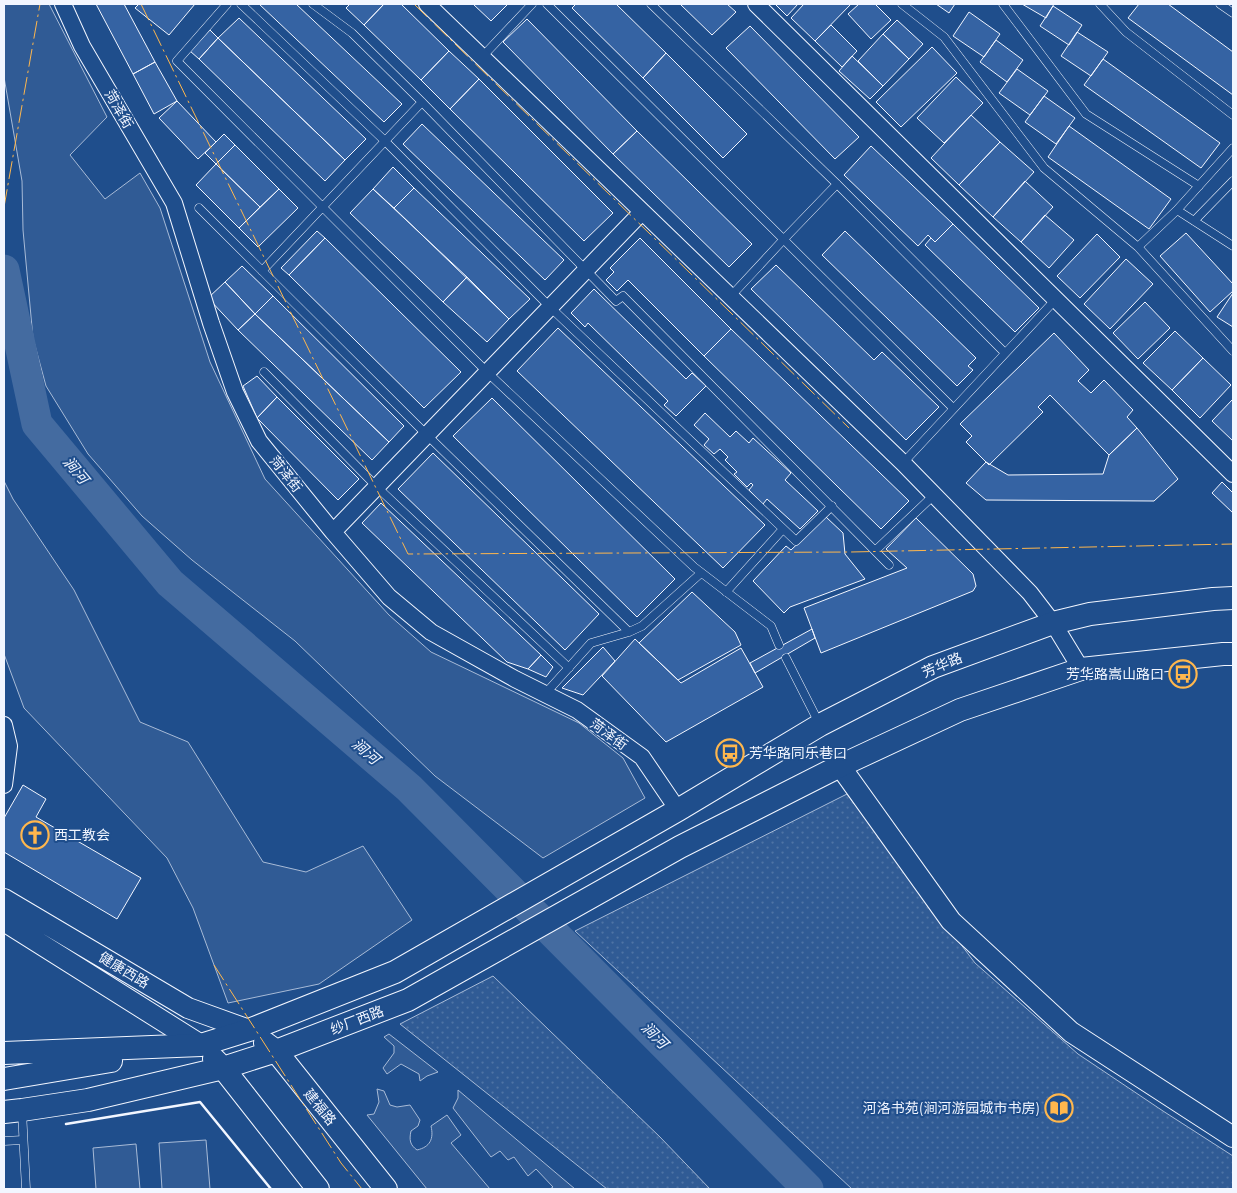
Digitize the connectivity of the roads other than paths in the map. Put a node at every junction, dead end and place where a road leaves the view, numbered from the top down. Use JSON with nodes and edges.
{"nodes":[{"id":1,"x":63,"y":4,"type":"edge"},
{"id":2,"x":227,"y":4,"type":"edge"},
{"id":3,"x":313,"y":4,"type":"edge"},
{"id":4,"x":427,"y":4,"type":"edge"},
{"id":5,"x":532,"y":4,"type":"edge"},
{"id":6,"x":547,"y":4,"type":"edge"},
{"id":7,"x":652,"y":4,"type":"edge"},
{"id":8,"x":756,"y":4,"type":"edge"},
{"id":9,"x":902,"y":4,"type":"edge"},
{"id":10,"x":1003,"y":4,"type":"edge"},
{"id":11,"x":1100,"y":4,"type":"edge"},
{"id":12,"x":1220,"y":4,"type":"edge"},
{"id":13,"x":244,"y":5,"type":"edge"},
{"id":14,"x":1233,"y":13,"type":"edge"},
{"id":15,"x":483,"y":56,"type":"junction"},
{"id":16,"x":422,"y":102,"type":"junction"},
{"id":17,"x":1233,"y":115,"type":"edge"},
{"id":18,"x":385,"y":141,"type":"junction"},
{"id":19,"x":1233,"y":148,"type":"edge"},
{"id":20,"x":1233,"y":181,"type":"edge"},
{"id":21,"x":838,"y":184,"type":"junction"},
{"id":22,"x":1199,"y":186,"type":"junction"},
{"id":23,"x":322,"y":207,"type":"junction"},
{"id":24,"x":199,"y":208,"type":"dead end"},
{"id":25,"x":1176,"y":210,"type":"junction"},
{"id":26,"x":642,"y":212,"type":"junction"},
{"id":27,"x":1194,"y":221,"type":"junction"},
{"id":28,"x":784,"y":239,"type":"junction"},
{"id":29,"x":1233,"y":246,"type":"edge"},
{"id":30,"x":1138,"y":247,"type":"junction"},
{"id":31,"x":262,"y":270,"type":"junction"},
{"id":32,"x":586,"y":270,"type":"junction"},
{"id":33,"x":731,"y":296,"type":"junction"},
{"id":34,"x":1056,"y":300,"type":"junction"},
{"id":35,"x":550,"y":307,"type":"junction"},
{"id":36,"x":1233,"y":351,"type":"edge"},
{"id":37,"x":1005,"y":353,"type":"junction"},
{"id":38,"x":264,"y":372,"type":"dead end"},
{"id":39,"x":488,"y":373,"type":"junction"},
{"id":40,"x":953,"y":408,"type":"junction"},
{"id":41,"x":427,"y":435,"type":"junction"},
{"id":42,"x":903,"y":463,"type":"junction"},
{"id":43,"x":1233,"y":474,"type":"edge"},
{"id":44,"x":377,"y":486,"type":"junction"},
{"id":45,"x":934,"y":495,"type":"junction"},
{"id":46,"x":832,"y":506,"type":"junction"},
{"id":47,"x":783,"y":529,"type":"junction"},
{"id":48,"x":333,"y":532,"type":"junction"},
{"id":49,"x":876,"y":550,"type":"junction"},
{"id":50,"x":889,"y":565,"type":"dead end"},
{"id":51,"x":701,"y":573,"type":"junction"},
{"id":52,"x":726,"y":592,"type":"junction"},
{"id":53,"x":1233,"y":598,"type":"edge"},
{"id":54,"x":1052,"y":623,"type":"junction"},
{"id":55,"x":629,"y":632,"type":"junction"},
{"id":56,"x":779,"y":645,"type":"dead end"},
{"id":57,"x":1233,"y":654,"type":"edge"},
{"id":58,"x":786,"y":658,"type":"dead end"},
{"id":59,"x":569,"y":668,"type":"junction"},
{"id":60,"x":1081,"y":669,"type":"junction"},
{"id":61,"x":545,"y":694,"type":"junction"},
{"id":62,"x":4,"y":725,"type":"edge"},
{"id":63,"x":820,"y":725,"type":"junction"},
{"id":64,"x":840,"y":766,"type":"junction"},
{"id":65,"x":4,"y":785,"type":"edge"},
{"id":66,"x":671,"y":814,"type":"junction"},
{"id":67,"x":4,"y":899,"type":"edge"},
{"id":68,"x":4,"y":921,"type":"edge"},
{"id":69,"x":249,"y":1030,"type":"junction"},
{"id":70,"x":201,"y":1045,"type":"junction"},
{"id":71,"x":276,"y":1051,"type":"junction"},
{"id":72,"x":4,"y":1053,"type":"edge"},
{"id":73,"x":223,"y":1068,"type":"junction"},
{"id":74,"x":4,"y":1079,"type":"edge"},
{"id":75,"x":13,"y":1111,"type":"edge"},
{"id":76,"x":1233,"y":1136,"type":"edge"},
{"id":77,"x":23,"y":1140,"type":"junction"},
{"id":78,"x":4,"y":1142,"type":"edge"},
{"id":79,"x":26,"y":1189,"type":"edge"},
{"id":80,"x":318,"y":1189,"type":"edge"},
{"id":81,"x":386,"y":1189,"type":"edge"}],
"edges":[{"from":1,"to":48,"type":"street","name":"菏泽街"},
{"from":2,"to":23,"type":"lane"},
{"from":3,"to":16,"type":"lane"},
{"from":4,"to":15,"type":"street"},
{"from":5,"to":15,"type":"lane"},
{"from":6,"to":28,"type":"lane"},
{"from":7,"to":21,"type":"lane"},
{"from":8,"to":34,"type":"street"},
{"from":9,"to":30,"type":"lane"},
{"from":10,"to":22,"type":"lane"},
{"from":11,"to":17,"type":"lane"},
{"from":12,"to":14,"type":"lane"},
{"from":13,"to":18,"type":"lane"},
{"from":15,"to":26,"type":"street"},
{"from":16,"to":18,"type":"lane"},
{"from":16,"to":32,"type":"lane"},
{"from":18,"to":23,"type":"lane"},
{"from":18,"to":35,"type":"lane"},
{"from":19,"to":22,"type":"lane"},
{"from":20,"to":27,"type":"lane"},
{"from":21,"to":28,"type":"lane"},
{"from":21,"to":37,"type":"lane"},
{"from":22,"to":25,"type":"lane"},
{"from":23,"to":31,"type":"lane"},
{"from":23,"to":39,"type":"lane"},
{"from":24,"to":31,"type":"lane"},
{"from":25,"to":27,"type":"lane"},
{"from":25,"to":30,"type":"lane"},
{"from":26,"to":32,"type":"street"},
{"from":26,"to":33,"type":"street"},
{"from":27,"to":29,"type":"lane"},
{"from":28,"to":33,"type":"lane"},
{"from":28,"to":40,"type":"lane"},
{"from":30,"to":36,"type":"lane"},
{"from":31,"to":41,"type":"lane"},
{"from":32,"to":35,"type":"street"},
{"from":32,"to":46,"type":"lane"},
{"from":33,"to":42,"type":"street"},
{"from":34,"to":37,"type":"lane"},
{"from":34,"to":43,"type":"street"},
{"from":35,"to":39,"type":"street"},
{"from":35,"to":47,"type":"lane"},
{"from":37,"to":40,"type":"lane"},
{"from":38,"to":44,"type":"lane"},
{"from":39,"to":41,"type":"street"},
{"from":39,"to":51,"type":"lane"},
{"from":40,"to":42,"type":"lane"},
{"from":41,"to":44,"type":"street"},
{"from":41,"to":55,"type":"lane"},
{"from":42,"to":45,"type":"street"},
{"from":44,"to":48,"type":"street"},
{"from":44,"to":59,"type":"lane"},
{"from":45,"to":49,"type":"lane"},
{"from":45,"to":54,"type":"street"},
{"from":46,"to":47,"type":"lane"},
{"from":46,"to":49,"type":"lane"},
{"from":47,"to":52,"type":"lane"},
{"from":48,"to":61,"type":"street","name":"菏泽街"},
{"from":49,"to":50,"type":"lane"},
{"from":51,"to":52,"type":"lane"},
{"from":51,"to":55,"type":"lane"},
{"from":52,"to":56,"type":"lane"},
{"from":53,"to":54,"type":"main road","name":"芳华路"},
{"from":54,"to":60,"type":"street"},
{"from":54,"to":63,"type":"main road","name":"芳华路"},
{"from":55,"to":59,"type":"lane"},
{"from":57,"to":60,"type":"main road"},
{"from":58,"to":63,"type":"lane"},
{"from":59,"to":61,"type":"lane"},
{"from":60,"to":64,"type":"main road"},
{"from":61,"to":66,"type":"street","name":"菏泽街"},
{"from":62,"to":65,"type":"street"},
{"from":63,"to":66,"type":"main road","name":"芳华路"},
{"from":64,"to":71,"type":"main road","name":"纱厂西路"},
{"from":64,"to":76,"type":"street"},
{"from":66,"to":69,"type":"main road"},
{"from":67,"to":69,"type":"street","name":"健康西路"},
{"from":68,"to":70,"type":"street","name":"健康西路"},
{"from":69,"to":70,"type":"main road"},
{"from":69,"to":71,"type":"main road","name":"建福路"},
{"from":70,"to":72,"type":"main road"},
{"from":70,"to":73,"type":"main road"},
{"from":70,"to":74,"type":"main road"},
{"from":71,"to":73,"type":"main road","name":"纱厂西路"},
{"from":71,"to":81,"type":"main road","name":"建福路"},
{"from":73,"to":75,"type":"main road","name":"纱厂西路"},
{"from":73,"to":80,"type":"main road"},
{"from":75,"to":77,"type":"lane"},
{"from":77,"to":78,"type":"lane"},
{"from":77,"to":79,"type":"lane"}]}
